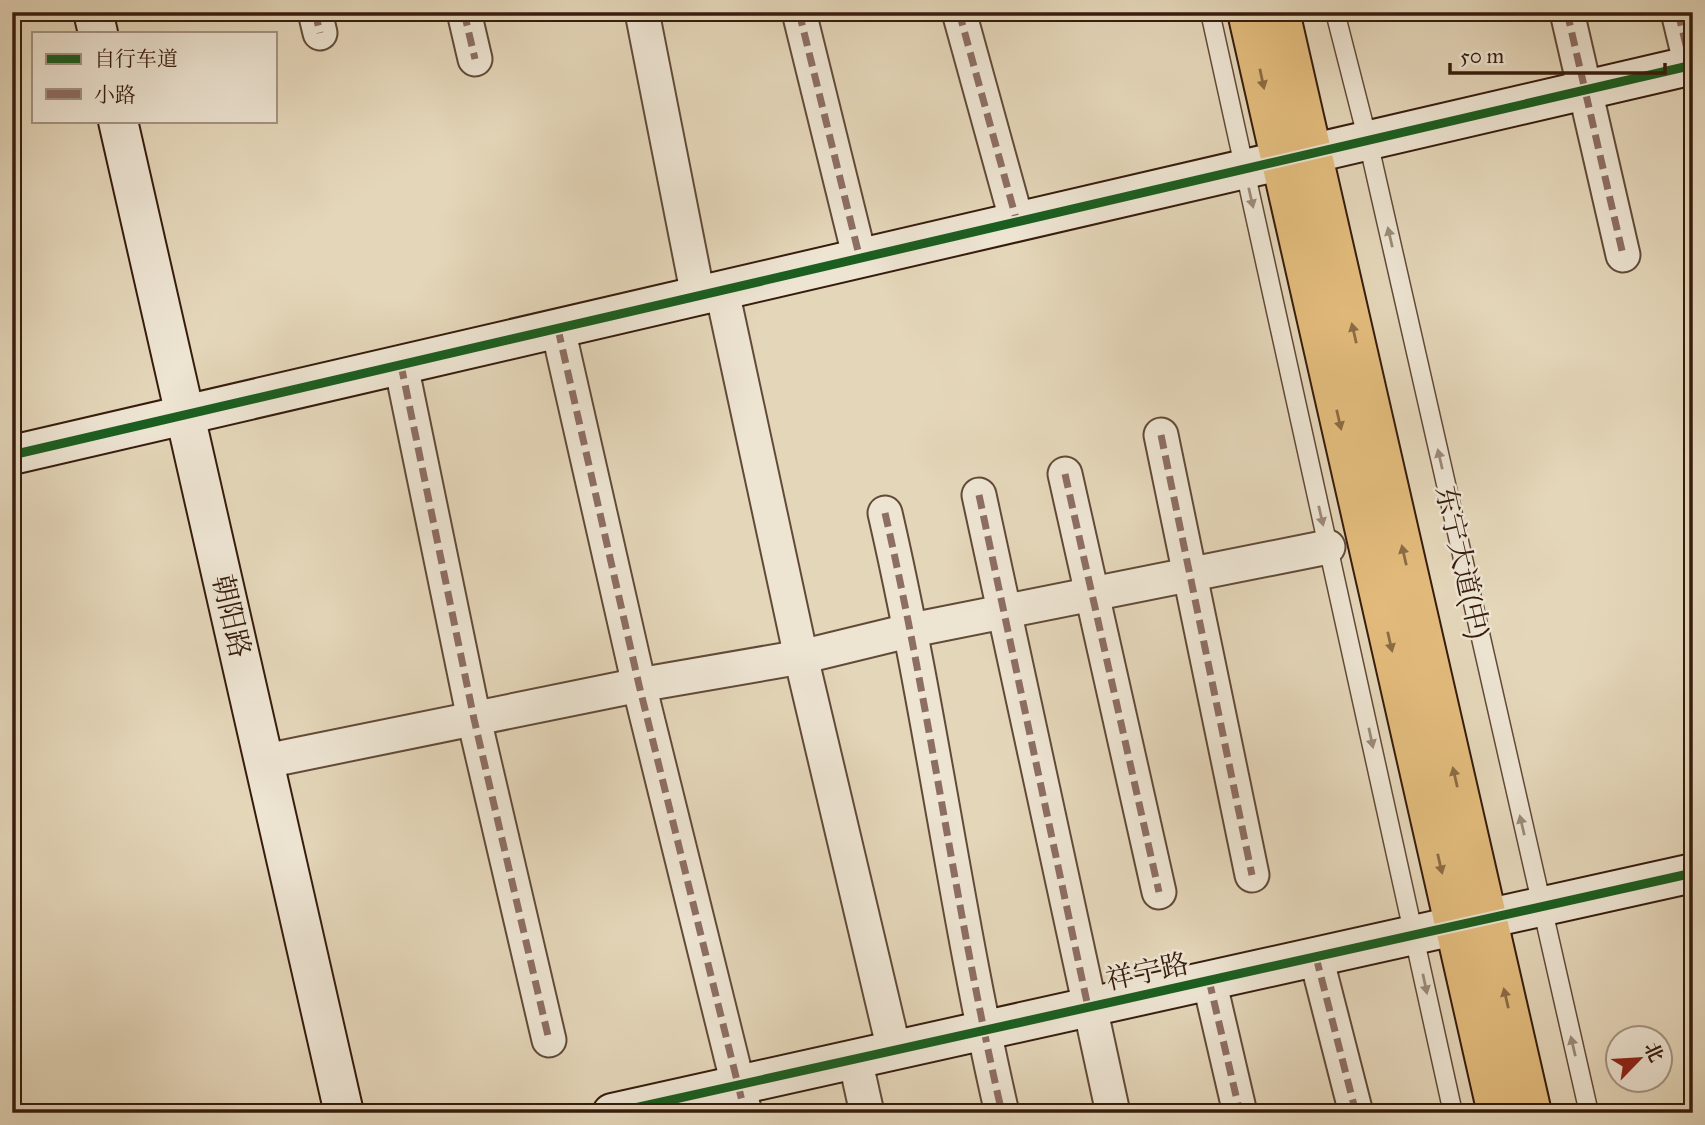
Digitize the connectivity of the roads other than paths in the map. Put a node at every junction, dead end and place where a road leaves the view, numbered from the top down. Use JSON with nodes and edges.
{"nodes":[{"id":1,"x":93,"y":12,"type":"edge"},
{"id":2,"x":464,"y":12,"type":"edge"},
{"id":3,"x":642,"y":12,"type":"edge"},
{"id":4,"x":799,"y":12,"type":"edge"},
{"id":5,"x":959,"y":12,"type":"edge"},
{"id":6,"x":1210,"y":12,"type":"edge"},
{"id":7,"x":1247,"y":12,"type":"edge"},
{"id":8,"x":1280,"y":12,"type":"edge"},
{"id":9,"x":1335,"y":12,"type":"edge"},
{"id":10,"x":1567,"y":12,"type":"edge"},
{"id":11,"x":1678,"y":12,"type":"edge"},
{"id":12,"x":97,"y":32,"type":"edge"},
{"id":13,"x":475,"y":59,"type":"dead end"},
{"id":14,"x":1692,"y":65,"type":"edge"},
{"id":15,"x":1585,"y":90,"type":"junction"},
{"id":16,"x":118,"y":122,"type":"edge"},
{"id":17,"x":1368,"y":141,"type":"junction"},
{"id":18,"x":1279,"y":161,"type":"junction"},
{"id":19,"x":1017,"y":222,"type":"junction"},
{"id":20,"x":1623,"y":255,"type":"dead end"},
{"id":21,"x":860,"y":259,"type":"junction"},
{"id":22,"x":710,"y":294,"type":"junction"},
{"id":23,"x":558,"y":329,"type":"junction"},
{"id":24,"x":401,"y":365,"type":"junction"},
{"id":25,"x":186,"y":415,"type":"junction"},
{"id":26,"x":1161,"y":435,"type":"dead end"},
{"id":27,"x":12,"y":455,"type":"edge"},
{"id":28,"x":1065,"y":474,"type":"dead end"},
{"id":29,"x":979,"y":495,"type":"dead end"},
{"id":30,"x":885,"y":513,"type":"dead end"},
{"id":31,"x":1328,"y":547,"type":"junction"},
{"id":32,"x":1192,"y":574,"type":"junction"},
{"id":33,"x":1091,"y":594,"type":"junction"},
{"id":34,"x":1005,"y":612,"type":"junction"},
{"id":35,"x":912,"y":630,"type":"junction"},
{"id":36,"x":801,"y":657,"type":"junction"},
{"id":37,"x":639,"y":685,"type":"junction"},
{"id":38,"x":474,"y":719,"type":"junction"},
{"id":39,"x":266,"y":761,"type":"junction"},
{"id":40,"x":1693,"y":873,"type":"edge"},
{"id":41,"x":1252,"y":875,"type":"dead end"},
{"id":42,"x":1159,"y":892,"type":"dead end"},
{"id":43,"x":1540,"y":907,"type":"junction"},
{"id":44,"x":1471,"y":922,"type":"junction"},
{"id":45,"x":1414,"y":935,"type":"junction"},
{"id":46,"x":1316,"y":957,"type":"junction"},
{"id":47,"x":1209,"y":980,"type":"junction"},
{"id":48,"x":1088,"y":1007,"type":"junction"},
{"id":49,"x":983,"y":1030,"type":"junction"},
{"id":50,"x":549,"y":1040,"type":"dead end"},
{"id":51,"x":894,"y":1050,"type":"junction"},
{"id":52,"x":855,"y":1059,"type":"junction"},
{"id":53,"x":742,"y":1099,"type":"edge"},
{"id":54,"x":628,"y":1111,"type":"edge"},
{"id":55,"x":344,"y":1113,"type":"edge"},
{"id":56,"x":867,"y":1113,"type":"edge"},
{"id":57,"x":1003,"y":1113,"type":"edge"},
{"id":58,"x":1113,"y":1113,"type":"edge"},
{"id":59,"x":1240,"y":1113,"type":"edge"},
{"id":60,"x":1356,"y":1113,"type":"edge"},
{"id":61,"x":1453,"y":1113,"type":"edge"},
{"id":62,"x":1497,"y":1113,"type":"edge"},
{"id":63,"x":1532,"y":1113,"type":"edge"},
{"id":64,"x":1589,"y":1113,"type":"edge"}],
"edges":[{"from":1,"to":12,"type":"street"},
{"from":2,"to":13,"type":"street"},
{"from":3,"to":22,"type":"street"},
{"from":4,"to":21,"type":"street"},
{"from":5,"to":19,"type":"street"},
{"from":6,"to":18,"type":"lane"},
{"from":7,"to":18,"type":"main road","one_way":true},
{"from":8,"to":18,"type":"main road"},
{"from":9,"to":17,"type":"lane","name":"东宁大道(中)"},
{"from":10,"to":15,"type":"street"},
{"from":11,"to":14,"type":"street"},
{"from":14,"to":15,"type":"street"},
{"from":15,"to":17,"type":"street"},
{"from":15,"to":20,"type":"street"},
{"from":16,"to":25,"type":"street","name":"朝阳路"},
{"from":17,"to":18,"type":"street"},
{"from":43,"to":17,"type":"lane","name":"东宁大道(中)","one_way":true},
{"from":18,"to":19,"type":"street"},
{"from":18,"to":31,"type":"lane","one_way":true},
{"from":18,"to":44,"type":"main road"},
{"from":19,"to":21,"type":"street"},
{"from":21,"to":22,"type":"street"},
{"from":22,"to":23,"type":"street"},
{"from":22,"to":36,"type":"street"},
{"from":23,"to":24,"type":"street"},
{"from":23,"to":37,"type":"street"},
{"from":24,"to":25,"type":"street"},
{"from":24,"to":38,"type":"street"},
{"from":25,"to":27,"type":"street"},
{"from":25,"to":39,"type":"street","name":"朝阳路"},
{"from":26,"to":32,"type":"street"},
{"from":28,"to":33,"type":"street"},
{"from":29,"to":34,"type":"street"},
{"from":30,"to":35,"type":"street"},
{"from":31,"to":32,"type":"street"},
{"from":31,"to":45,"type":"lane","one_way":true},
{"from":32,"to":33,"type":"street"},
{"from":32,"to":41,"type":"street"},
{"from":33,"to":34,"type":"street"},
{"from":33,"to":42,"type":"street"},
{"from":34,"to":35,"type":"street"},
{"from":34,"to":48,"type":"street"},
{"from":35,"to":36,"type":"street"},
{"from":35,"to":49,"type":"street"},
{"from":36,"to":37,"type":"street"},
{"from":36,"to":51,"type":"street"},
{"from":37,"to":38,"type":"street"},
{"from":37,"to":53,"type":"street"},
{"from":38,"to":39,"type":"street"},
{"from":38,"to":50,"type":"street"},
{"from":39,"to":55,"type":"street","name":"朝阳路"},
{"from":40,"to":43,"type":"street","name":"祥宁路"},
{"from":43,"to":44,"type":"street","name":"祥宁路"},
{"from":64,"to":43,"type":"lane","name":"东宁大道(中)","one_way":true},
{"from":44,"to":45,"type":"street","name":"祥宁路"},
{"from":44,"to":62,"type":"main road"},
{"from":63,"to":44,"type":"main road","one_way":true},
{"from":45,"to":46,"type":"street","name":"祥宁路"},
{"from":45,"to":61,"type":"lane","one_way":true},
{"from":46,"to":47,"type":"street","name":"祥宁路"},
{"from":46,"to":60,"type":"street"},
{"from":47,"to":48,"type":"street","name":"祥宁路"},
{"from":47,"to":59,"type":"street"},
{"from":48,"to":49,"type":"street","name":"祥宁路"},
{"from":48,"to":58,"type":"street"},
{"from":49,"to":51,"type":"street","name":"祥宁路"},
{"from":49,"to":57,"type":"street"},
{"from":51,"to":52,"type":"street","name":"祥宁路"},
{"from":52,"to":53,"type":"street","name":"祥宁路"},
{"from":52,"to":56,"type":"street"},
{"from":53,"to":54,"type":"street","name":"祥宁路"}]}
